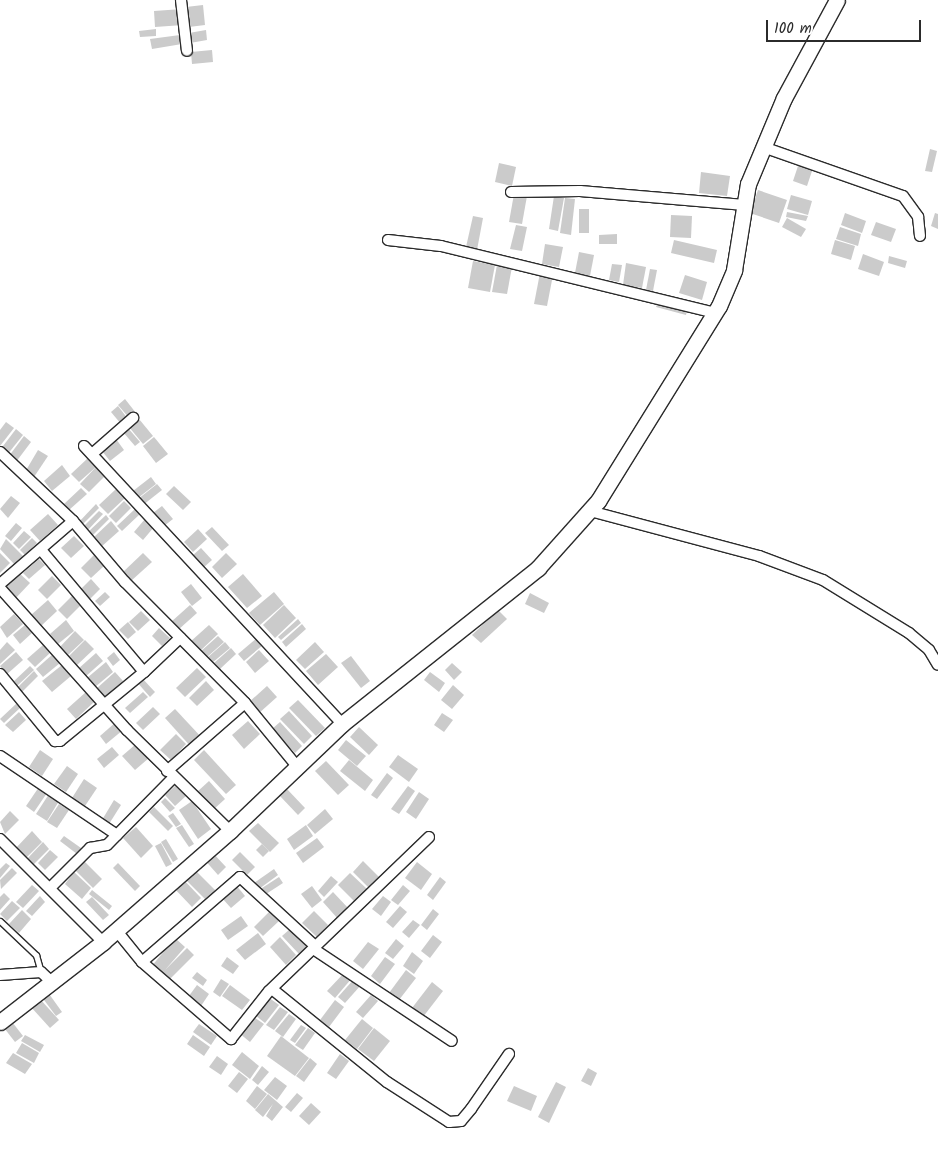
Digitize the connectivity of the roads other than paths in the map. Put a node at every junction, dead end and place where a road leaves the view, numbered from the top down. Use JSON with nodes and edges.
{"nodes":[{"id":1,"x":181,"y":0,"type":"edge"},
{"id":2,"x":837,"y":0,"type":"edge"},
{"id":3,"x":187,"y":51,"type":"dead end"},
{"id":4,"x":764,"y":147,"type":"junction"},
{"id":5,"x":511,"y":192,"type":"dead end"},
{"id":6,"x":744,"y":205,"type":"junction"},
{"id":7,"x":920,"y":236,"type":"dead end"},
{"id":8,"x":388,"y":240,"type":"dead end"},
{"id":9,"x":715,"y":313,"type":"junction"},
{"id":10,"x":133,"y":418,"type":"dead end"},
{"id":11,"x":84,"y":446,"type":"dead end"},
{"id":12,"x":0,"y":452,"type":"edge"},
{"id":13,"x":92,"y":454,"type":"junction"},
{"id":14,"x":590,"y":511,"type":"junction"},
{"id":15,"x":73,"y":521,"type":"junction"},
{"id":16,"x":42,"y":551,"type":"junction"},
{"id":17,"x":0,"y":586,"type":"edge"},
{"id":18,"x":180,"y":638,"type":"junction"},
{"id":19,"x":938,"y":665,"type":"edge"},
{"id":20,"x":144,"y":672,"type":"junction"},
{"id":21,"x":0,"y":674,"type":"edge"},
{"id":22,"x":245,"y":703,"type":"junction"},
{"id":23,"x":104,"y":704,"type":"junction"},
{"id":24,"x":342,"y":724,"type":"junction"},
{"id":25,"x":0,"y":756,"type":"edge"},
{"id":26,"x":296,"y":765,"type":"junction"},
{"id":27,"x":171,"y":774,"type":"junction"},
{"id":28,"x":230,"y":831,"type":"junction"},
{"id":29,"x":117,"y":835,"type":"junction"},
{"id":30,"x":429,"y":838,"type":"dead end"},
{"id":31,"x":0,"y":839,"type":"edge"},
{"id":32,"x":50,"y":888,"type":"junction"},
{"id":33,"x":0,"y":921,"type":"edge"},
{"id":34,"x":116,"y":930,"type":"junction"},
{"id":35,"x":103,"y":942,"type":"junction"},
{"id":36,"x":314,"y":950,"type":"junction"},
{"id":37,"x":142,"y":962,"type":"junction"},
{"id":38,"x":41,"y":972,"type":"junction"},
{"id":39,"x":0,"y":975,"type":"edge"},
{"id":40,"x":53,"y":983,"type":"junction"},
{"id":41,"x":272,"y":989,"type":"junction"},
{"id":42,"x":0,"y":1022,"type":"edge"},
{"id":43,"x":452,"y":1042,"type":"dead end"},
{"id":44,"x":509,"y":1054,"type":"dead end"}],
"edges":[{"from":1,"to":3,"type":"street"},
{"from":2,"to":4,"type":"main road"},
{"from":4,"to":6,"type":"main road"},
{"from":4,"to":7,"type":"street"},
{"from":5,"to":6,"type":"street"},
{"from":6,"to":9,"type":"main road"},
{"from":8,"to":9,"type":"street"},
{"from":9,"to":14,"type":"main road"},
{"from":10,"to":13,"type":"street"},
{"from":11,"to":13,"type":"street"},
{"from":12,"to":15,"type":"street"},
{"from":13,"to":24,"type":"street"},
{"from":14,"to":19,"type":"street"},
{"from":14,"to":24,"type":"main road"},
{"from":15,"to":16,"type":"street"},
{"from":15,"to":18,"type":"street"},
{"from":16,"to":17,"type":"street"},
{"from":16,"to":20,"type":"street"},
{"from":17,"to":23,"type":"street"},
{"from":18,"to":20,"type":"street"},
{"from":18,"to":22,"type":"street"},
{"from":20,"to":23,"type":"street"},
{"from":21,"to":23,"type":"street"},
{"from":22,"to":26,"type":"street"},
{"from":22,"to":27,"type":"street"},
{"from":23,"to":27,"type":"street"},
{"from":24,"to":26,"type":"main road"},
{"from":25,"to":29,"type":"street"},
{"from":26,"to":28,"type":"main road"},
{"from":27,"to":28,"type":"street"},
{"from":27,"to":29,"type":"street"},
{"from":28,"to":34,"type":"main road"},
{"from":29,"to":32,"type":"street"},
{"from":30,"to":36,"type":"street"},
{"from":31,"to":32,"type":"street"},
{"from":32,"to":35,"type":"street"},
{"from":33,"to":38,"type":"lane"},
{"from":34,"to":35,"type":"main road"},
{"from":34,"to":37,"type":"street"},
{"from":35,"to":40,"type":"main road"},
{"from":36,"to":37,"type":"street"},
{"from":36,"to":41,"type":"street"},
{"from":36,"to":43,"type":"street"},
{"from":37,"to":41,"type":"street"},
{"from":38,"to":39,"type":"street"},
{"from":38,"to":40,"type":"street"},
{"from":40,"to":42,"type":"main road"},
{"from":41,"to":44,"type":"street"}]}
